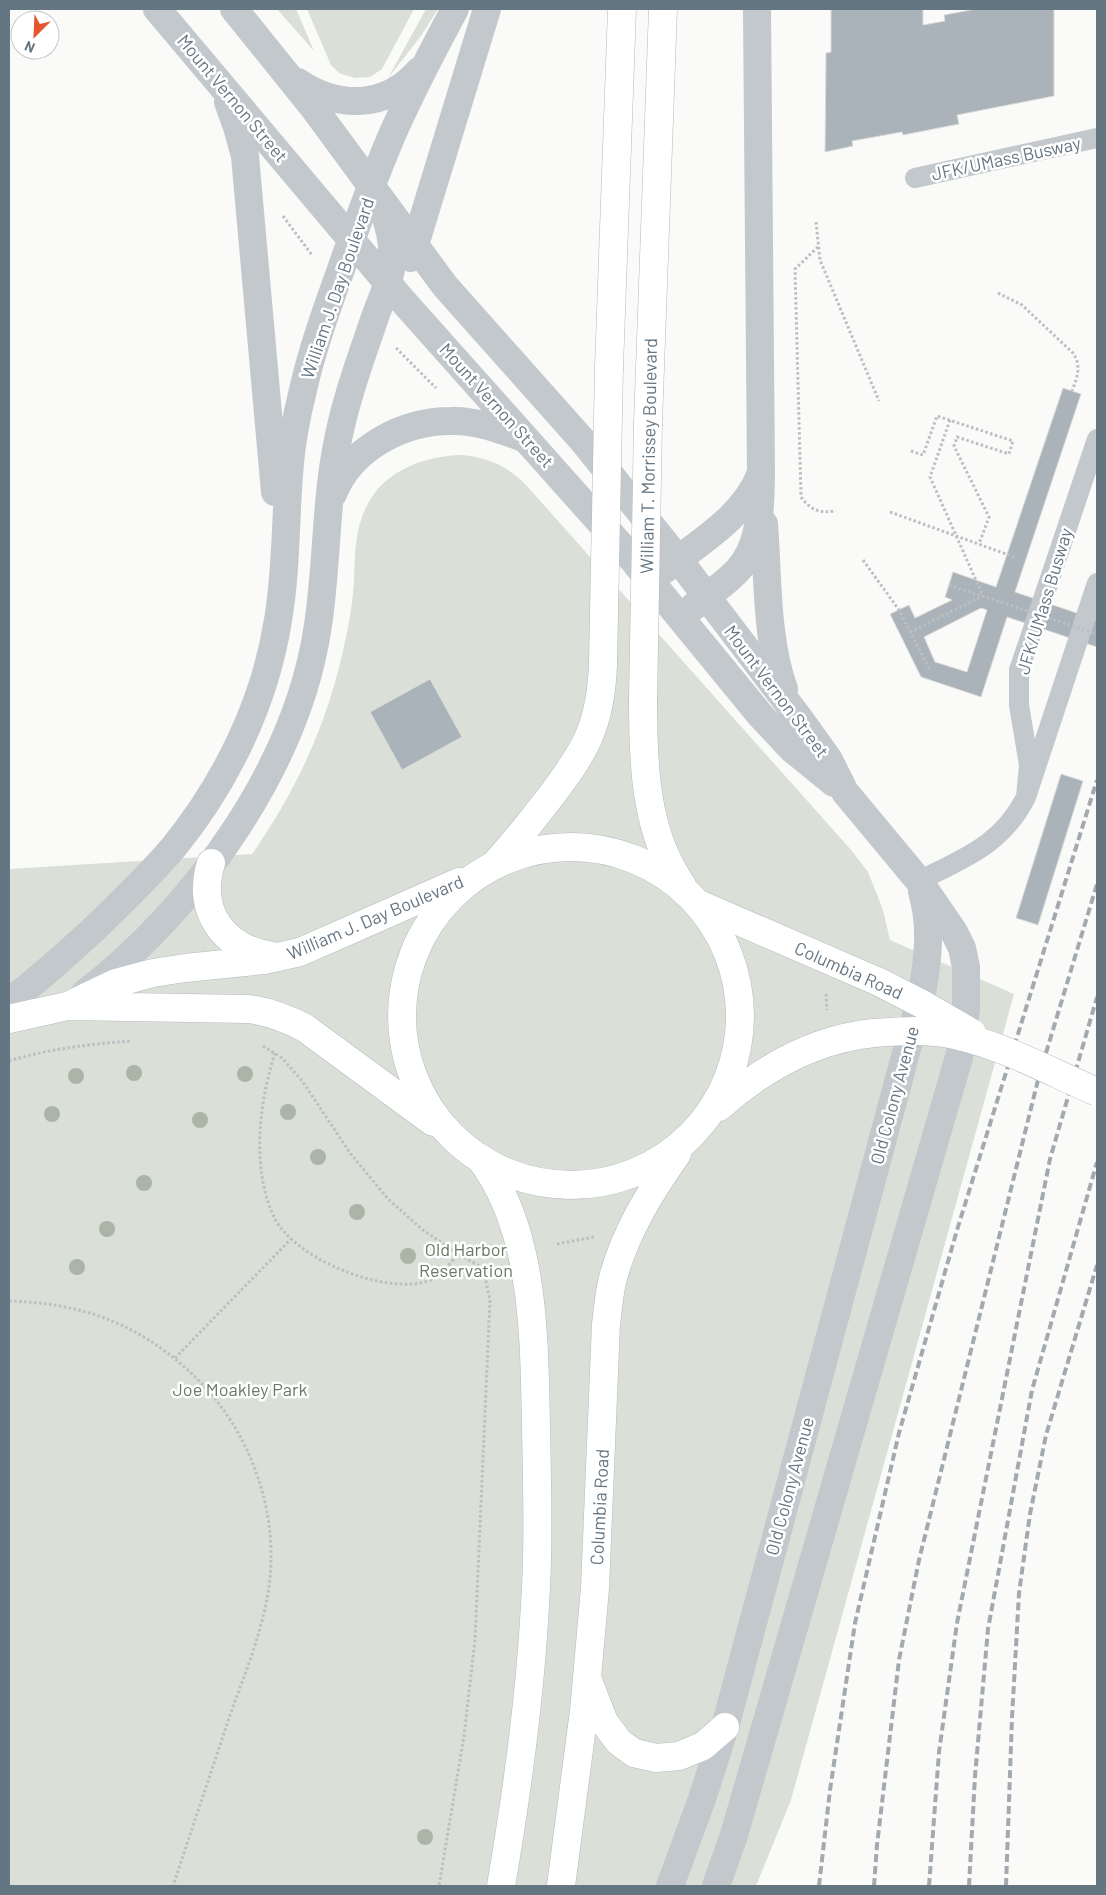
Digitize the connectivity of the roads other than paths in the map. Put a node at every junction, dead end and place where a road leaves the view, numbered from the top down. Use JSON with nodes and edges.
{"nodes":[{"id":1,"x":157,"y":9,"type":"edge"},
{"id":2,"x":234,"y":9,"type":"edge"},
{"id":3,"x":455,"y":9,"type":"edge"},
{"id":4,"x":487,"y":9,"type":"edge"},
{"id":5,"x":622,"y":9,"type":"edge"},
{"id":6,"x":663,"y":9,"type":"edge"},
{"id":7,"x":757,"y":9,"type":"edge"},
{"id":8,"x":426,"y":62,"type":"junction"},
{"id":9,"x":207,"y":66,"type":"junction"},
{"id":10,"x":289,"y":76,"type":"junction"},
{"id":11,"x":1097,"y":138,"type":"edge"},
{"id":12,"x":915,"y":178,"type":"dead end"},
{"id":13,"x":372,"y":186,"type":"junction"},
{"id":14,"x":352,"y":239,"type":"junction"},
{"id":15,"x":415,"y":246,"type":"junction"},
{"id":16,"x":387,"y":282,"type":"junction"},
{"id":17,"x":419,"y":319,"type":"junction"},
{"id":18,"x":527,"y":439,"type":"junction"},
{"id":19,"x":1097,"y":439,"type":"edge"},
{"id":20,"x":761,"y":474,"type":"junction"},
{"id":21,"x":329,"y":508,"type":"junction"},
{"id":22,"x":678,"y":559,"type":"junction"},
{"id":23,"x":650,"y":581,"type":"junction"},
{"id":24,"x":1097,"y":583,"type":"edge"},
{"id":25,"x":283,"y":585,"type":"junction"},
{"id":26,"x":706,"y":596,"type":"junction"},
{"id":27,"x":680,"y":618,"type":"junction"},
{"id":28,"x":791,"y":706,"type":"junction"},
{"id":29,"x":845,"y":792,"type":"junction"},
{"id":30,"x":1026,"y":797,"type":"junction"},
{"id":31,"x":211,"y":863,"type":"junction"},
{"id":32,"x":486,"y":869,"type":"junction"},
{"id":33,"x":919,"y":881,"type":"junction"},
{"id":34,"x":693,"y":899,"type":"junction"},
{"id":35,"x":284,"y":957,"type":"junction"},
{"id":36,"x":9,"y":1002,"type":"edge"},
{"id":37,"x":67,"y":1006,"type":"junction"},
{"id":38,"x":9,"y":1019,"type":"edge"},
{"id":39,"x":995,"y":1047,"type":"junction"},
{"id":40,"x":1097,"y":1092,"type":"edge"},
{"id":41,"x":703,"y":1122,"type":"junction"},
{"id":42,"x":456,"y":1139,"type":"junction"},
{"id":43,"x":683,"y":1144,"type":"junction"},
{"id":44,"x":479,"y":1157,"type":"junction"},
{"id":45,"x":587,"y":1678,"type":"junction"},
{"id":46,"x":725,"y":1727,"type":"junction"},
{"id":47,"x":501,"y":1886,"type":"edge"},
{"id":48,"x":561,"y":1886,"type":"edge"},
{"id":49,"x":670,"y":1886,"type":"edge"},
{"id":50,"x":716,"y":1886,"type":"edge"}],
"edges":[{"from":1,"to":9,"type":"street","name":"Mount Vernon Street"},
{"from":2,"to":10,"type":"street","name":"Mount Vernon Street"},
{"from":3,"to":8,"type":"street"},
{"from":4,"to":15,"type":"street"},
{"from":5,"to":32,"type":"main road","bridge":true},
{"from":6,"to":34,"type":"main road","name":"William T. Morrissey Boulevard","bridge":true},
{"from":7,"to":20,"type":"street"},
{"from":8,"to":10,"type":"street"},
{"from":8,"to":13,"type":"street"},
{"from":9,"to":14,"type":"street","name":"Mount Vernon Street"},
{"from":9,"to":25,"type":"street"},
{"from":10,"to":13,"type":"street","name":"Mount Vernon Street"},
{"from":11,"to":12,"type":"lane","name":"JFK/UMass Busway"},
{"from":13,"to":14,"type":"street","name":"William J. Day Boulevard"},
{"from":13,"to":15,"type":"street","name":"Mount Vernon Street"},
{"from":13,"to":16,"type":"street","name":"William J. Day Boulevard"},
{"from":14,"to":16,"type":"street","name":"Mount Vernon Street"},
{"from":14,"to":25,"type":"street","name":"William J. Day Boulevard"},
{"from":15,"to":17,"type":"street"},
{"from":15,"to":22,"type":"street","name":"Mount Vernon Street"},
{"from":16,"to":17,"type":"street","name":"Mount Vernon Street"},
{"from":16,"to":21,"type":"street","name":"William J. Day Boulevard"},
{"from":17,"to":18,"type":"street","name":"Mount Vernon Street"},
{"from":18,"to":21,"type":"street"},
{"from":18,"to":23,"type":"street","name":"Mount Vernon Street"},
{"from":19,"to":30,"type":"lane","name":"JFK/UMass Busway"},
{"from":20,"to":22,"type":"street","name":"William T. Morrissey Boulevard"},
{"from":20,"to":26,"type":"street"},
{"from":20,"to":28,"type":"street"},
{"from":21,"to":31,"type":"street","name":"William J. Day Boulevard"},
{"from":22,"to":23,"type":"street","name":"William T. Morrissey Boulevard"},
{"from":22,"to":26,"type":"street","name":"Mount Vernon Street"},
{"from":23,"to":27,"type":"street","name":"Mount Vernon Street"},
{"from":24,"to":30,"type":"lane","name":"JFK/UMass Busway"},
{"from":25,"to":36,"type":"street","name":"William J. Day Boulevard"},
{"from":26,"to":27,"type":"street"},
{"from":26,"to":28,"type":"street","name":"Mount Vernon Street"},
{"from":27,"to":29,"type":"street","name":"Mount Vernon Street"},
{"from":28,"to":29,"type":"street","name":"Mount Vernon Street"},
{"from":29,"to":33,"type":"street","name":"Mount Vernon Street"},
{"from":30,"to":33,"type":"lane","name":"JFK/UMass Busway"},
{"from":31,"to":35,"type":"main road"},
{"from":31,"to":37,"type":"street","name":"William J. Day Boulevard"},
{"from":32,"to":34,"type":"main road","name":"William J. Day Boulevard"},
{"from":32,"to":35,"type":"main road","name":"William J. Day Boulevard"},
{"from":32,"to":42,"type":"main road"},
{"from":33,"to":46,"type":"street","name":"Old Colony Avenue"},
{"from":33,"to":50,"type":"street"},
{"from":34,"to":39,"type":"main road","name":"Columbia Road","bridge":true},
{"from":34,"to":41,"type":"main road","name":"William T. Morrissey Boulevard"},
{"from":35,"to":37,"type":"main road","name":"William J. Day Boulevard"},
{"from":37,"to":38,"type":"main road","name":"William J. Day Boulevard"},
{"from":37,"to":42,"type":"main road","name":"William J. Day Boulevard"},
{"from":39,"to":40,"type":"main road","name":"Columbia Road","bridge":true},
{"from":39,"to":41,"type":"main road","name":"Columbia Road","bridge":true},
{"from":41,"to":43,"type":"main road"},
{"from":42,"to":44,"type":"main road"},
{"from":43,"to":44,"type":"main road"},
{"from":43,"to":45,"type":"main road","name":"Columbia Road"},
{"from":44,"to":47,"type":"main road"},
{"from":45,"to":46,"type":"main road"},
{"from":45,"to":48,"type":"main road","name":"Columbia Road"},
{"from":46,"to":49,"type":"street","name":"Old Colony Avenue"}]}
